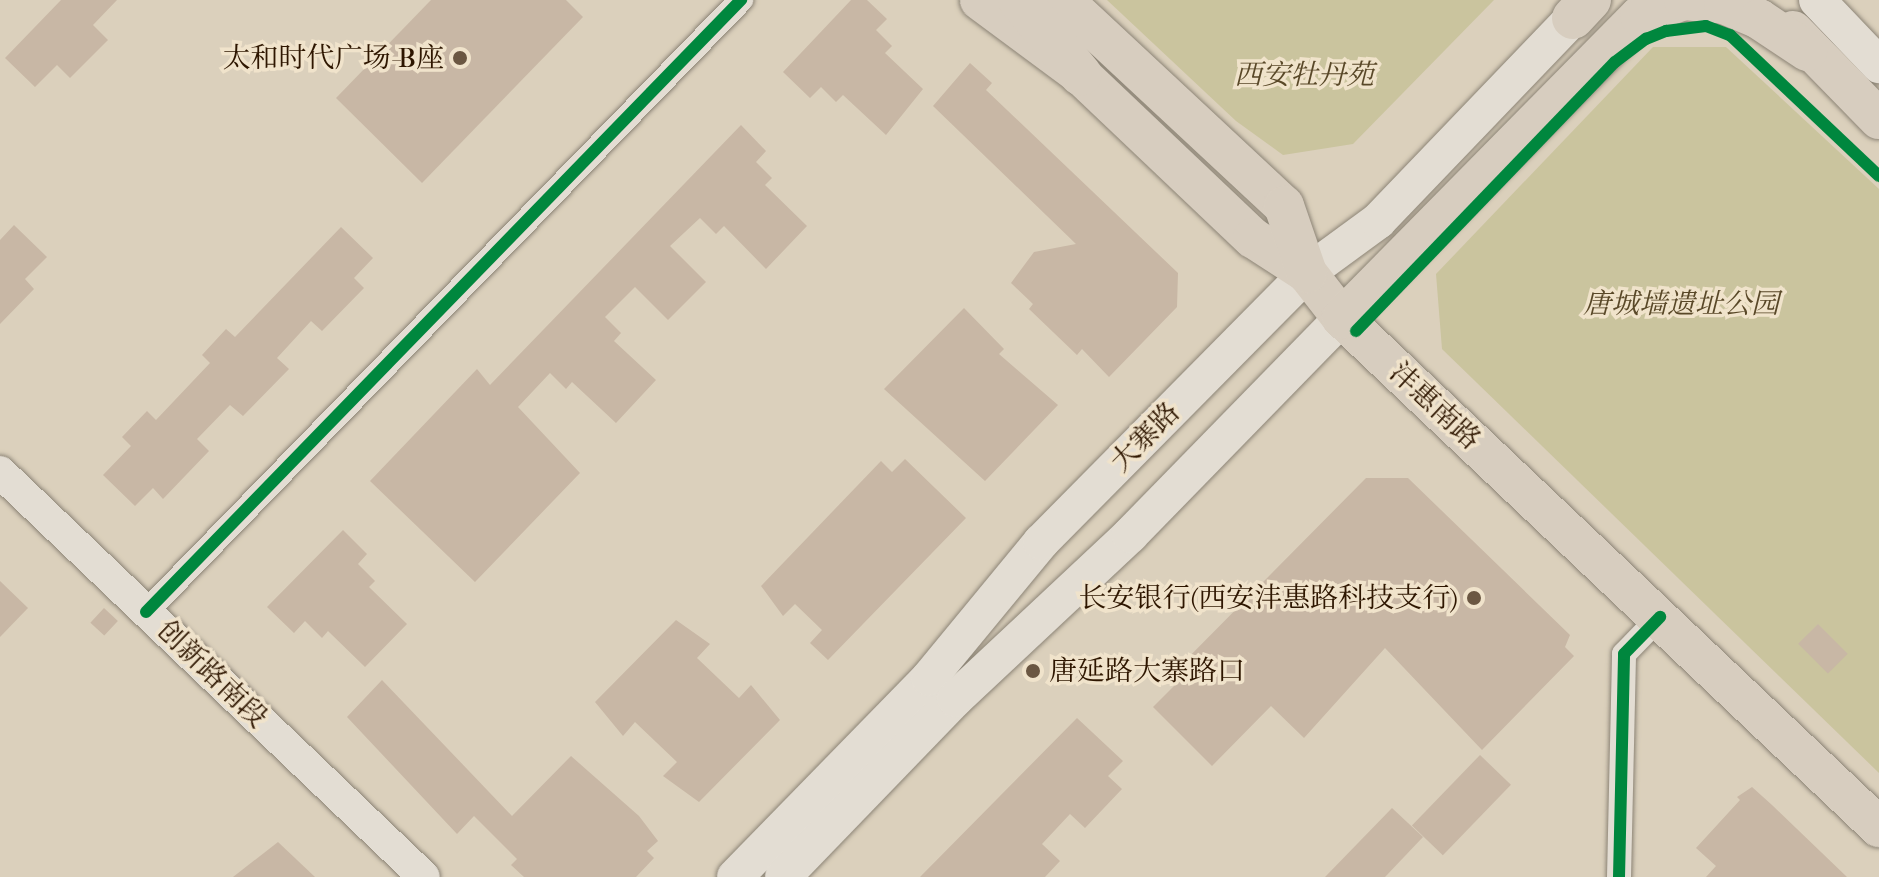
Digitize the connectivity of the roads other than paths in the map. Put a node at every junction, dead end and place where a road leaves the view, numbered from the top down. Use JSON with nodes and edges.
{"nodes":[{"id":1,"x":741,"y":0,"type":"edge"},
{"id":2,"x":980,"y":0,"type":"edge"},
{"id":3,"x":1019,"y":0,"type":"edge"},
{"id":4,"x":1063,"y":0,"type":"edge"},
{"id":5,"x":1770,"y":0,"type":"edge"},
{"id":6,"x":1817,"y":0,"type":"edge"},
{"id":7,"x":1582,"y":6,"type":"edge"},
{"id":8,"x":1807,"y":51,"type":"junction"},
{"id":9,"x":1879,"y":65,"type":"edge"},
{"id":10,"x":1081,"y":75,"type":"junction"},
{"id":11,"x":1879,"y":119,"type":"edge"},
{"id":12,"x":1307,"y":273,"type":"junction"},
{"id":13,"x":1342,"y":318,"type":"junction"},
{"id":14,"x":0,"y":472,"type":"edge"},
{"id":15,"x":146,"y":612,"type":"junction"},
{"id":16,"x":1660,"y":617,"type":"junction"},
{"id":17,"x":1879,"y":827,"type":"edge"},
{"id":18,"x":424,"y":877,"type":"edge"},
{"id":19,"x":735,"y":877,"type":"edge"},
{"id":20,"x":783,"y":877,"type":"edge"},
{"id":21,"x":1619,"y":877,"type":"edge"}],
"edges":[{"from":1,"to":15,"type":"street"},
{"from":2,"to":10,"type":"main road","name":"沣惠南路"},
{"from":3,"to":10,"type":"highway"},
{"from":4,"to":12,"type":"main road"},
{"from":5,"to":8,"type":"main road"},
{"from":6,"to":9,"type":"main road"},
{"from":7,"to":12,"type":"main road","name":"大寨路"},
{"from":8,"to":11,"type":"main road"},
{"from":8,"to":13,"type":"main road"},
{"from":10,"to":12,"type":"main road","name":"沣惠南路"},
{"from":12,"to":13,"type":"main road","name":"沣惠南路"},
{"from":12,"to":19,"type":"main road","name":"大寨路"},
{"from":13,"to":16,"type":"main road","name":"沣惠南路"},
{"from":13,"to":20,"type":"main road","name":"大寨路"},
{"from":14,"to":15,"type":"street","name":"创新路南段"},
{"from":15,"to":18,"type":"street","name":"创新路南段"},
{"from":16,"to":17,"type":"main road","name":"沣惠南路"},
{"from":16,"to":21,"type":"street"}]}
